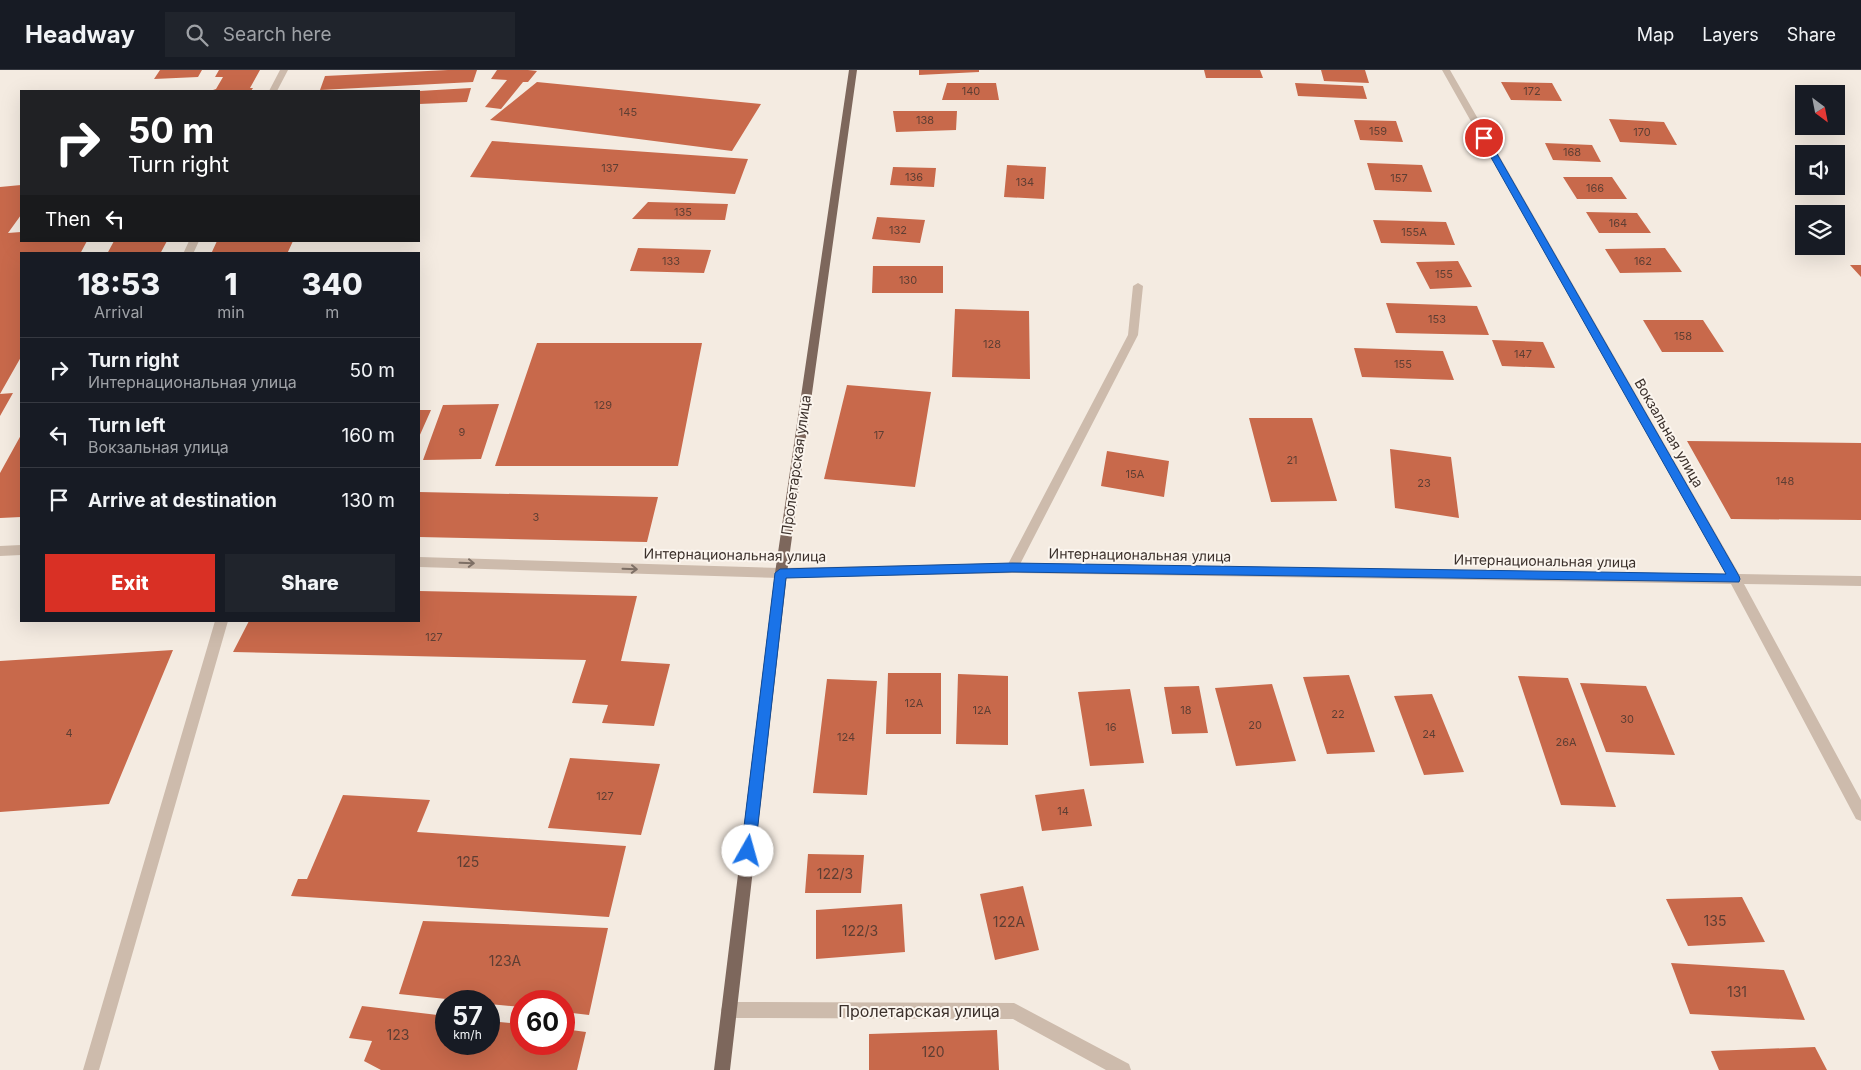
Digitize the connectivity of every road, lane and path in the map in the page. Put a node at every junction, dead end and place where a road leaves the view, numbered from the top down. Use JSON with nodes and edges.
{"nodes":[{"id":1,"x":284,"y":70,"type":"edge"},
{"id":2,"x":853,"y":70,"type":"edge"},
{"id":3,"x":1446,"y":70,"type":"edge"},
{"id":4,"x":274,"y":90,"type":"edge"},
{"id":5,"x":1138,"y":286,"type":"dead end"},
{"id":6,"x":0,"y":550,"type":"edge"},
{"id":7,"x":20,"y":550,"type":"edge"},
{"id":8,"x":420,"y":562,"type":"edge"},
{"id":9,"x":1012,"y":568,"type":"junction"},
{"id":10,"x":780,"y":573,"type":"junction"},
{"id":11,"x":1735,"y":579,"type":"junction"},
{"id":12,"x":1861,"y":581,"type":"edge"},
{"id":13,"x":222,"y":622,"type":"edge"},
{"id":14,"x":1861,"y":814,"type":"edge"},
{"id":15,"x":729,"y":1010,"type":"junction"},
{"id":16,"x":91,"y":1070,"type":"edge"},
{"id":17,"x":722,"y":1070,"type":"edge"},
{"id":18,"x":1123,"y":1070,"type":"edge"}],
"edges":[{"from":1,"to":4,"type":"street"},
{"from":2,"to":10,"type":"main road","name":"Пролетарская улица"},
{"from":3,"to":11,"type":"street","name":"Вокзальная улица"},
{"from":5,"to":9,"type":"street"},
{"from":6,"to":7,"type":"street"},
{"from":8,"to":10,"type":"street","name":"Интернациональная улица","one_way":true},
{"from":9,"to":10,"type":"street","name":"Интернациональная улица"},
{"from":9,"to":11,"type":"street","name":"Интернациональная улица"},
{"from":10,"to":15,"type":"main road","name":"Пролетарская улица"},
{"from":11,"to":12,"type":"street","name":"Интернациональная улица"},
{"from":11,"to":14,"type":"street","name":"Вокзальная улица"},
{"from":13,"to":16,"type":"street"},
{"from":15,"to":17,"type":"main road","name":"Пролетарская улица"},
{"from":15,"to":18,"type":"street","name":"Пролетарская улица"}]}
